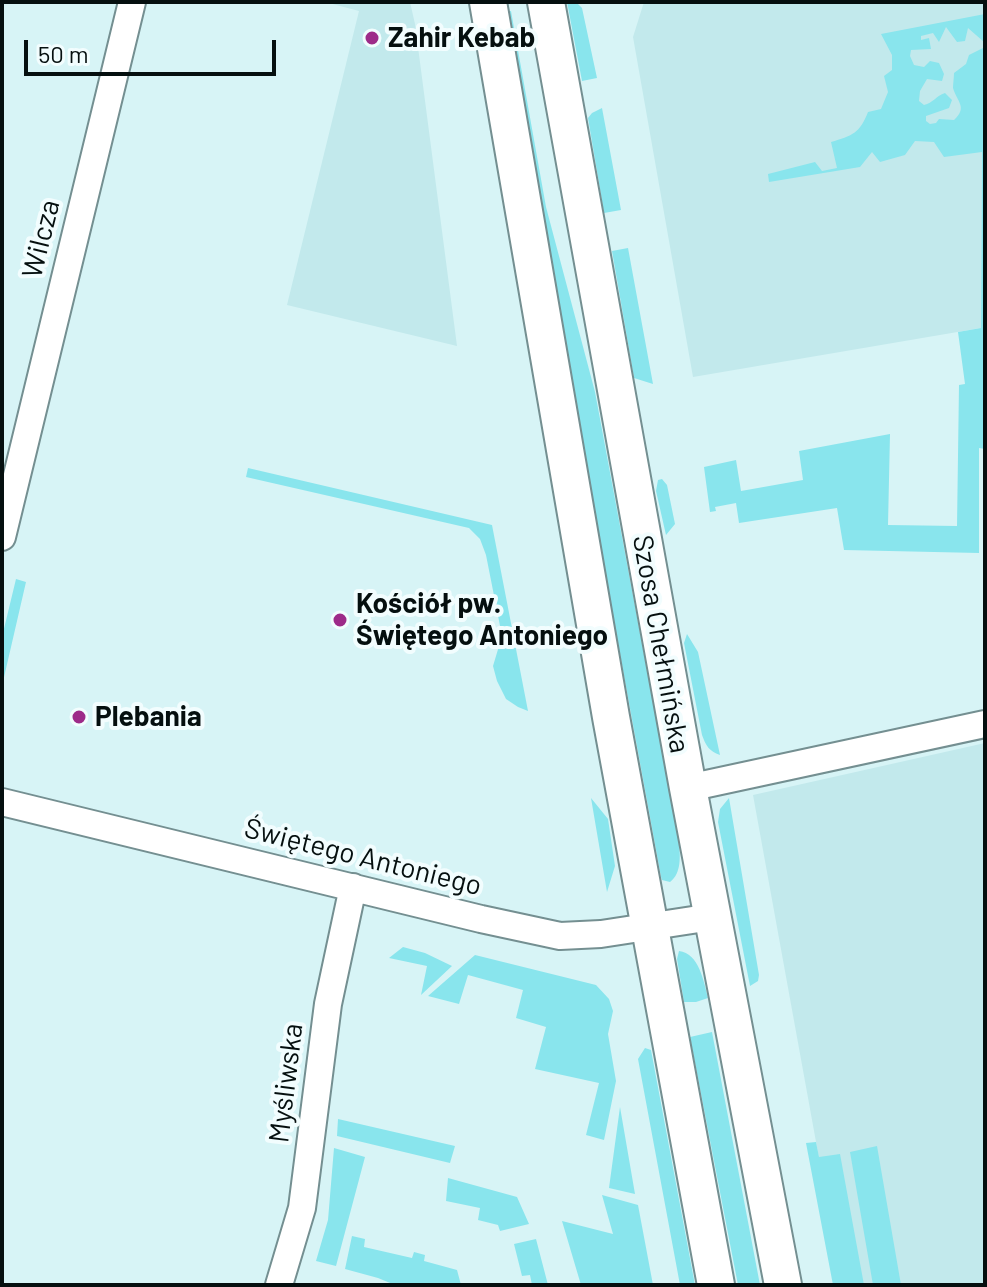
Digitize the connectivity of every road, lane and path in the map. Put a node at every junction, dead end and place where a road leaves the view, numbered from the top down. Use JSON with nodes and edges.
{"nodes":[{"id":1,"x":132,"y":2,"type":"edge"},
{"id":2,"x":488,"y":2,"type":"edge"},
{"id":3,"x":546,"y":2,"type":"edge"},
{"id":4,"x":2,"y":537,"type":"edge"},
{"id":5,"x":985,"y":724,"type":"edge"},
{"id":6,"x":688,"y":788,"type":"junction"},
{"id":7,"x":2,"y":802,"type":"edge"},
{"id":8,"x":353,"y":887,"type":"junction"},
{"id":9,"x":712,"y":917,"type":"junction"},
{"id":10,"x":650,"y":926,"type":"junction"},
{"id":11,"x":279,"y":1285,"type":"edge"},
{"id":12,"x":716,"y":1285,"type":"edge"},
{"id":13,"x":783,"y":1285,"type":"edge"}],
"edges":[{"from":1,"to":4,"type":"street","name":"Wilcza"},
{"from":2,"to":10,"type":"main road"},
{"from":3,"to":6,"type":"main road","name":"Szosa Chełmińska"},
{"from":5,"to":6,"type":"street"},
{"from":6,"to":9,"type":"main road","name":"Szosa Chełmińska"},
{"from":7,"to":8,"type":"street","name":"Świętego Antoniego"},
{"from":8,"to":10,"type":"street","name":"Świętego Antoniego"},
{"from":8,"to":11,"type":"street","name":"Myśliwska"},
{"from":9,"to":10,"type":"street","name":"Świętego Antoniego"},
{"from":9,"to":13,"type":"main road","name":"Szosa Chełmińska"},
{"from":10,"to":12,"type":"main road"}]}
